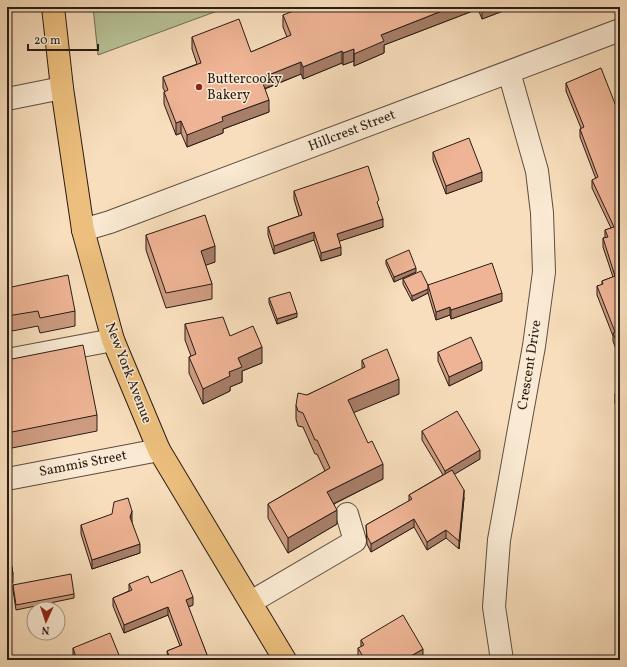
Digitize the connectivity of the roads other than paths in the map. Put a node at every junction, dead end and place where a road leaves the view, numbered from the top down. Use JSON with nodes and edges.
{"nodes":[{"id":1,"x":53,"y":7,"type":"edge"},
{"id":2,"x":620,"y":30,"type":"edge"},
{"id":3,"x":509,"y":72,"type":"junction"},
{"id":4,"x":62,"y":88,"type":"junction"},
{"id":5,"x":7,"y":99,"type":"edge"},
{"id":6,"x":83,"y":230,"type":"junction"},
{"id":7,"x":113,"y":340,"type":"junction"},
{"id":8,"x":7,"y":360,"type":"edge"},
{"id":9,"x":158,"y":450,"type":"junction"},
{"id":10,"x":7,"y":479,"type":"edge"},
{"id":11,"x":347,"y":514,"type":"dead end"},
{"id":12,"x":251,"y":602,"type":"junction"},
{"id":13,"x":285,"y":660,"type":"edge"},
{"id":14,"x":502,"y":660,"type":"edge"}],
"edges":[{"from":1,"to":4,"type":"main road","name":"New York Avenue"},
{"from":2,"to":3,"type":"street","name":"Hillcrest Street"},
{"from":3,"to":6,"type":"street","name":"Hillcrest Street"},
{"from":3,"to":14,"type":"street","name":"Crescent Drive"},
{"from":4,"to":5,"type":"street"},
{"from":4,"to":6,"type":"main road","name":"New York Avenue"},
{"from":6,"to":7,"type":"main road","name":"New York Avenue"},
{"from":7,"to":8,"type":"street"},
{"from":7,"to":9,"type":"main road","name":"New York Avenue"},
{"from":9,"to":10,"type":"street","name":"Sammis Street"},
{"from":9,"to":12,"type":"main road","name":"New York Avenue"},
{"from":11,"to":12,"type":"street"},
{"from":12,"to":13,"type":"main road","name":"New York Avenue"}]}
